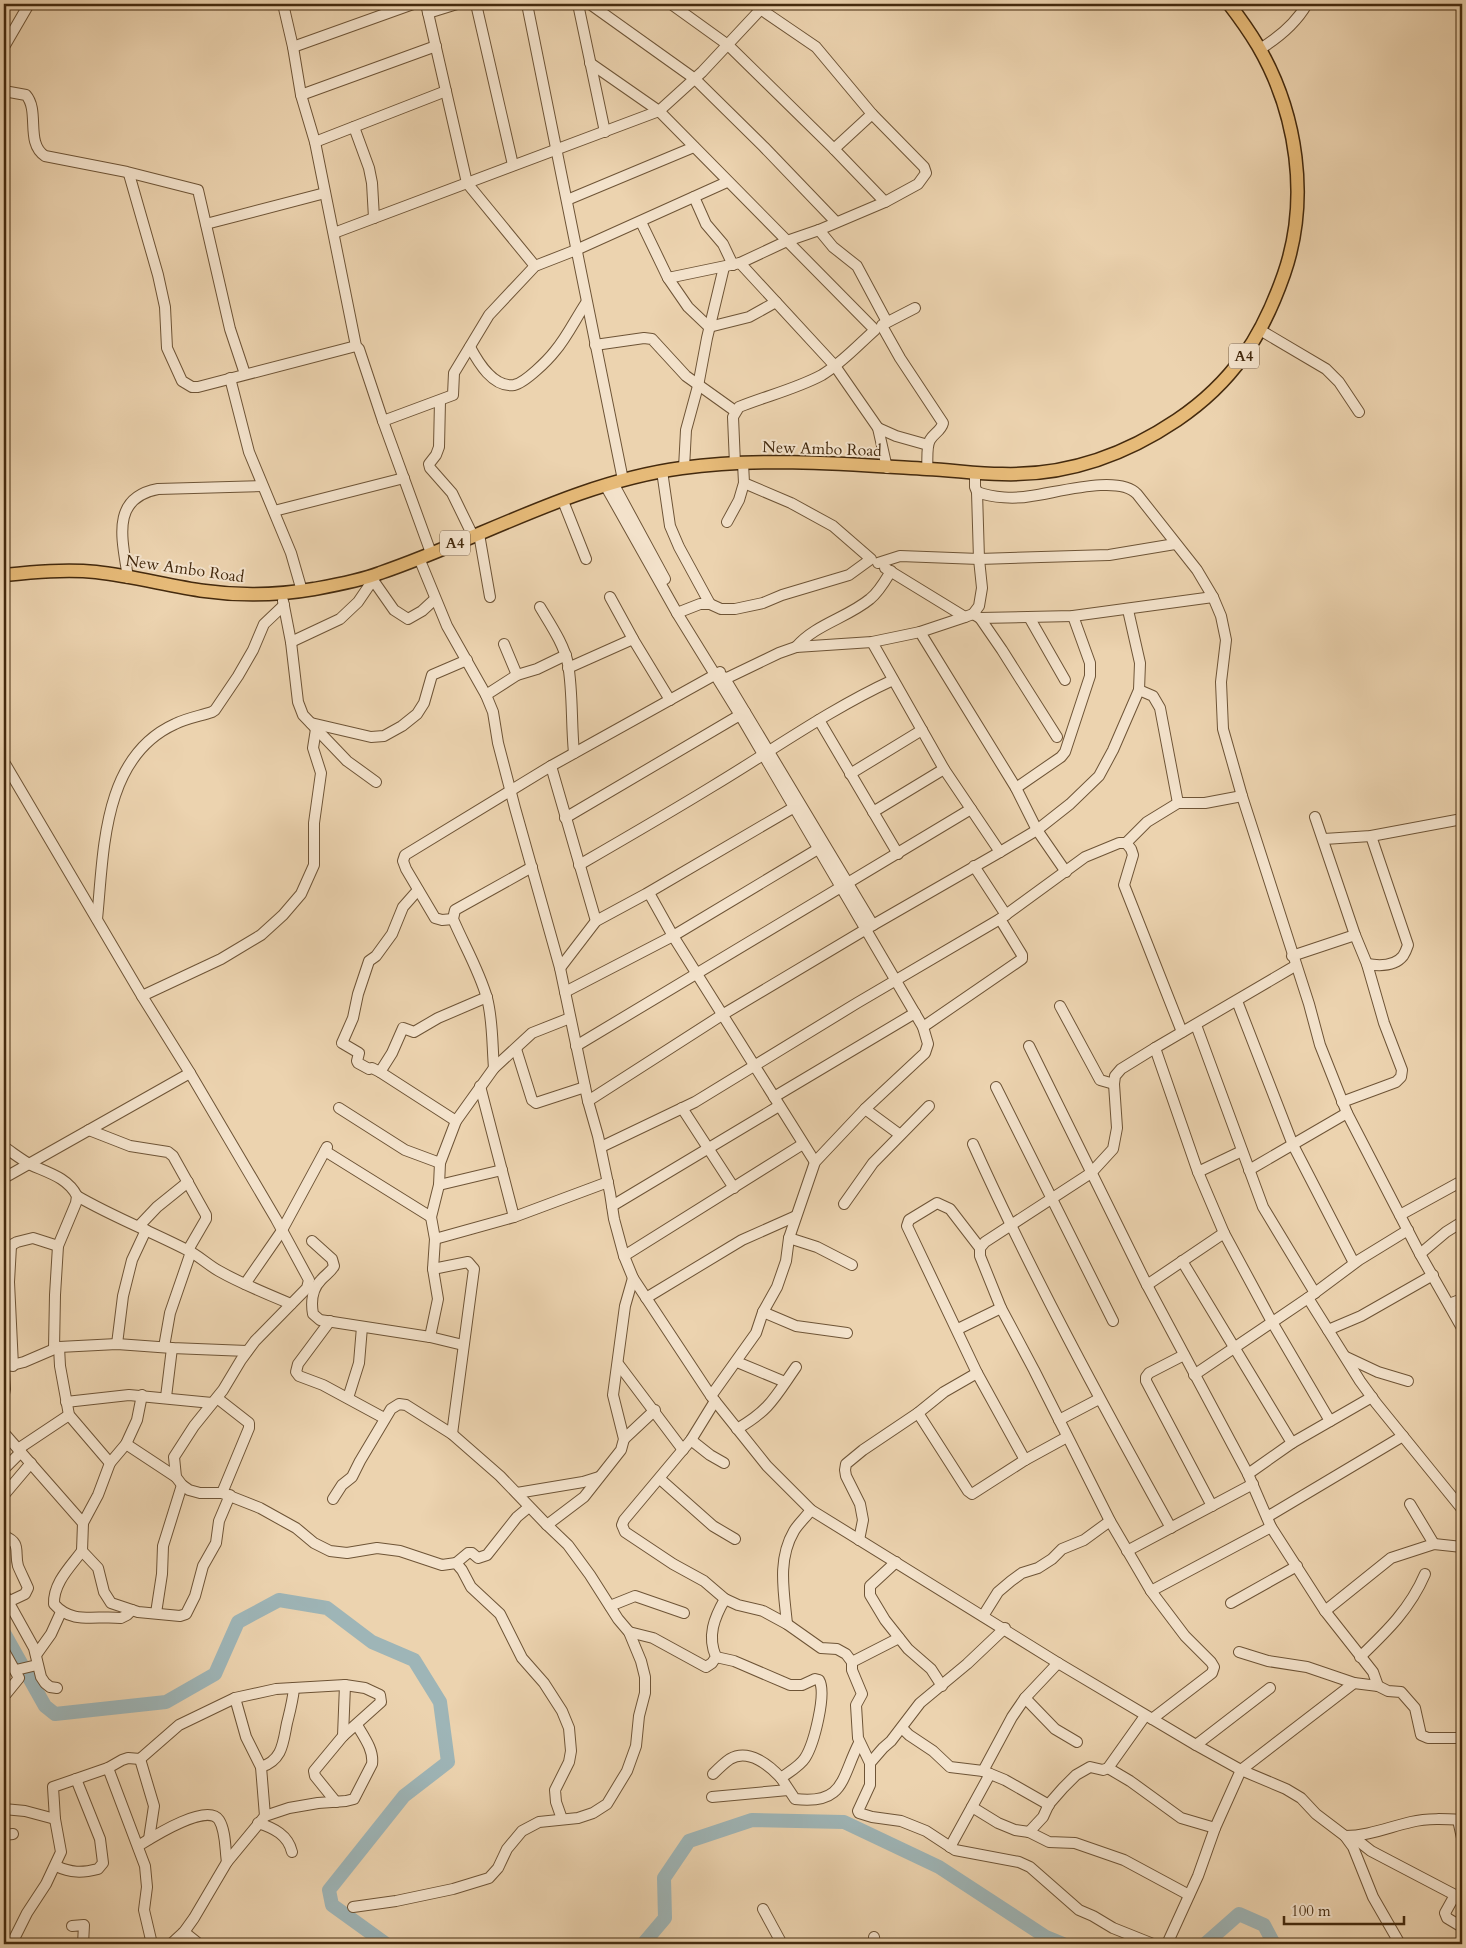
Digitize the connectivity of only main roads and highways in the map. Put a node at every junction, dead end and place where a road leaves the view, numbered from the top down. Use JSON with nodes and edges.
{"nodes":[{"id":1,"x":1229,"y":4,"type":"edge"},
{"id":2,"x":4,"y":575,"type":"edge"}],
"edges":[{"from":1,"to":2,"type":"main road","name":"New Ambo Road","number":"A4"}]}
